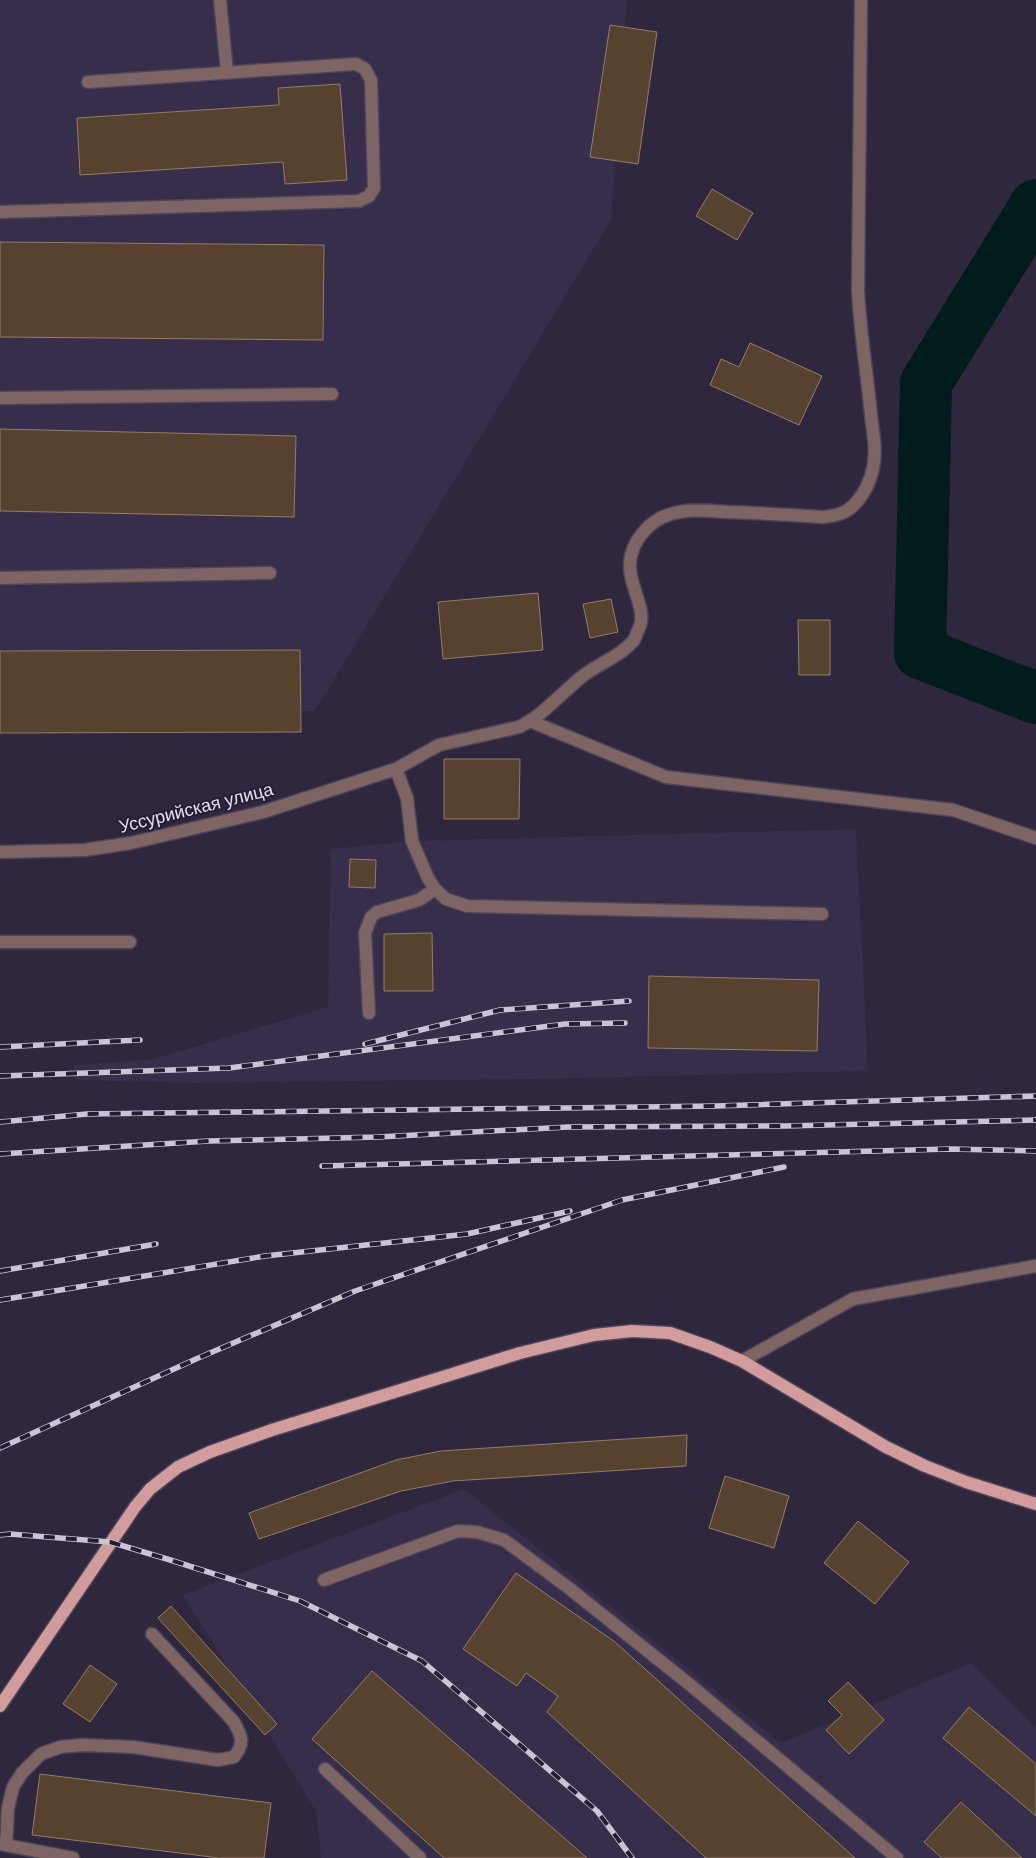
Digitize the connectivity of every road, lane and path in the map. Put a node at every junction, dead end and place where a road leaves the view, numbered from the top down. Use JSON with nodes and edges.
{"nodes":[{"id":1,"x":220,"y":0,"type":"edge"},
{"id":2,"x":862,"y":0,"type":"edge"},
{"id":3,"x":226,"y":72,"type":"junction"},
{"id":4,"x":88,"y":82,"type":"dead end"},
{"id":5,"x":0,"y":212,"type":"edge"},
{"id":6,"x":332,"y":394,"type":"dead end"},
{"id":7,"x":0,"y":398,"type":"edge"},
{"id":8,"x":270,"y":573,"type":"dead end"},
{"id":9,"x":0,"y":578,"type":"edge"},
{"id":10,"x":530,"y":721,"type":"junction"},
{"id":11,"x":396,"y":769,"type":"junction"},
{"id":12,"x":1036,"y":838,"type":"edge"},
{"id":13,"x":0,"y":852,"type":"edge"},
{"id":14,"x":435,"y":889,"type":"junction"},
{"id":15,"x":822,"y":914,"type":"dead end"},
{"id":16,"x":0,"y":942,"type":"edge"},
{"id":17,"x":130,"y":942,"type":"dead end"},
{"id":18,"x":369,"y":1013,"type":"dead end"},
{"id":19,"x":1036,"y":1266,"type":"edge"},
{"id":20,"x":742,"y":1361,"type":"junction"},
{"id":21,"x":1036,"y":1504,"type":"edge"},
{"id":22,"x":324,"y":1580,"type":"dead end"},
{"id":23,"x":152,"y":1634,"type":"dead end"},
{"id":24,"x":0,"y":1706,"type":"edge"},
{"id":25,"x":325,"y":1769,"type":"dead end"},
{"id":26,"x":3,"y":1845,"type":"edge"},
{"id":27,"x":73,"y":1858,"type":"edge"},
{"id":28,"x":420,"y":1858,"type":"edge"},
{"id":29,"x":897,"y":1858,"type":"edge"}],
"edges":[{"from":1,"to":3,"type":"street"},
{"from":2,"to":10,"type":"street","name":"Уссурийская улица"},
{"from":3,"to":4,"type":"street"},
{"from":3,"to":5,"type":"street"},
{"from":6,"to":7,"type":"street"},
{"from":8,"to":9,"type":"street"},
{"from":10,"to":11,"type":"street","name":"Уссурийская улица"},
{"from":10,"to":12,"type":"street"},
{"from":11,"to":13,"type":"street","name":"Уссурийская улица"},
{"from":11,"to":14,"type":"street"},
{"from":14,"to":15,"type":"street"},
{"from":14,"to":18,"type":"street"},
{"from":16,"to":17,"type":"street"},
{"from":19,"to":20,"type":"street"},
{"from":20,"to":21,"type":"main road"},
{"from":20,"to":24,"type":"main road"},
{"from":22,"to":29,"type":"street"},
{"from":23,"to":26,"type":"street"},
{"from":25,"to":28,"type":"street"},
{"from":26,"to":27,"type":"street"}]}
